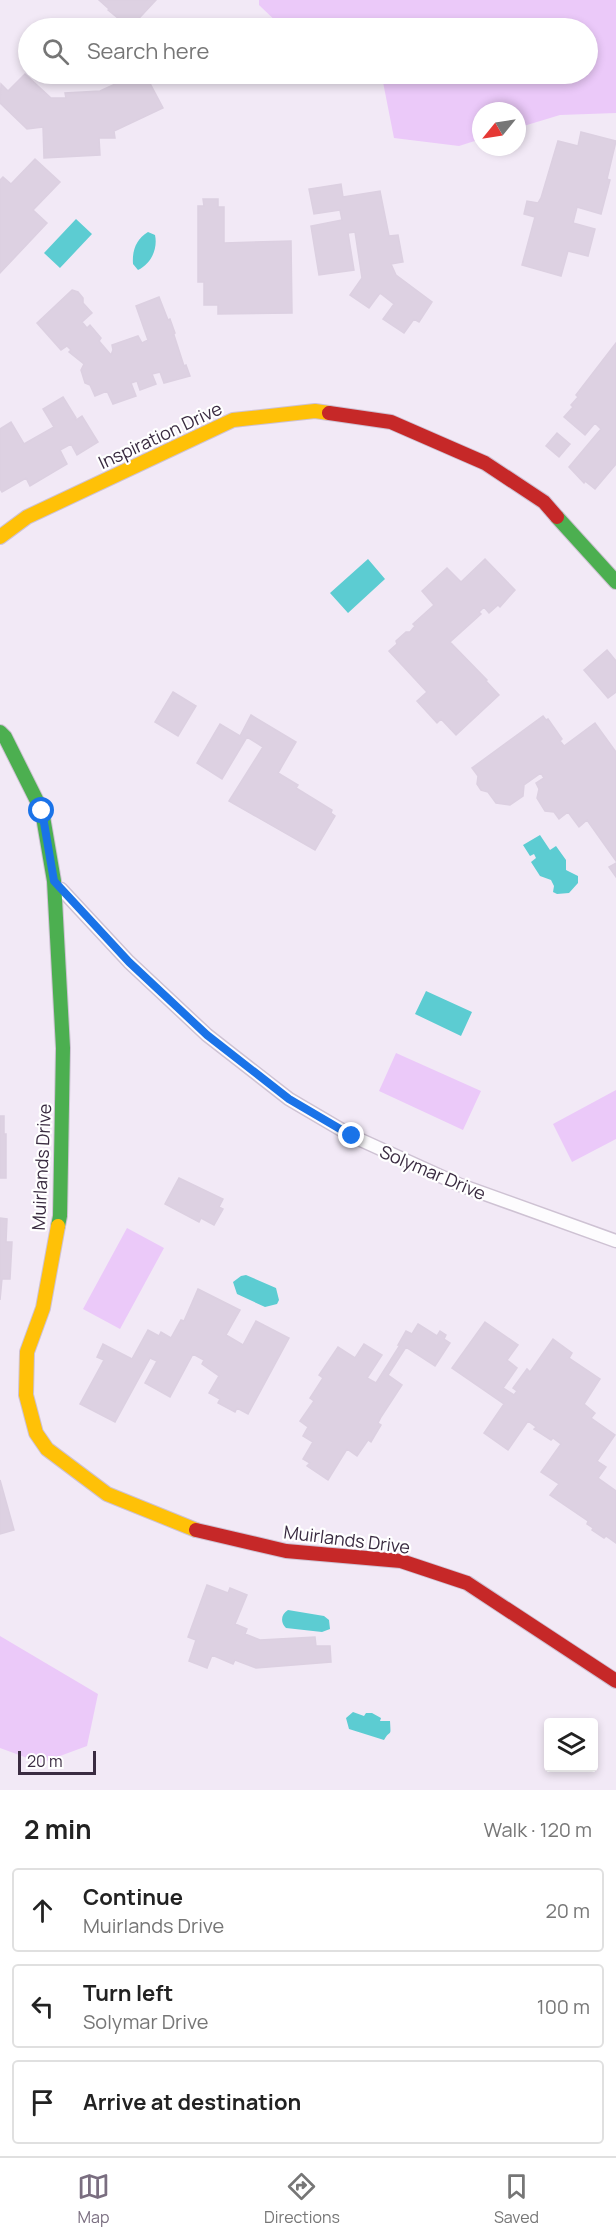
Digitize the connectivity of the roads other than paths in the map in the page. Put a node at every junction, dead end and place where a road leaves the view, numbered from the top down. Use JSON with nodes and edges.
{"nodes":[{"id":1,"x":0,"y":537,"type":"edge"},
{"id":2,"x":616,"y":582,"type":"edge"},
{"id":3,"x":0,"y":732,"type":"edge"},
{"id":4,"x":54,"y":881,"type":"junction"},
{"id":5,"x":616,"y":1241,"type":"edge"},
{"id":6,"x":616,"y":1681,"type":"edge"}],
"edges":[{"from":1,"to":2,"type":"street","name":"Inspiration Drive"},
{"from":3,"to":4,"type":"street","name":"Muirlands Drive"},
{"from":4,"to":5,"type":"lane","name":"Solymar Drive"},
{"from":4,"to":6,"type":"street","name":"Muirlands Drive"}]}
